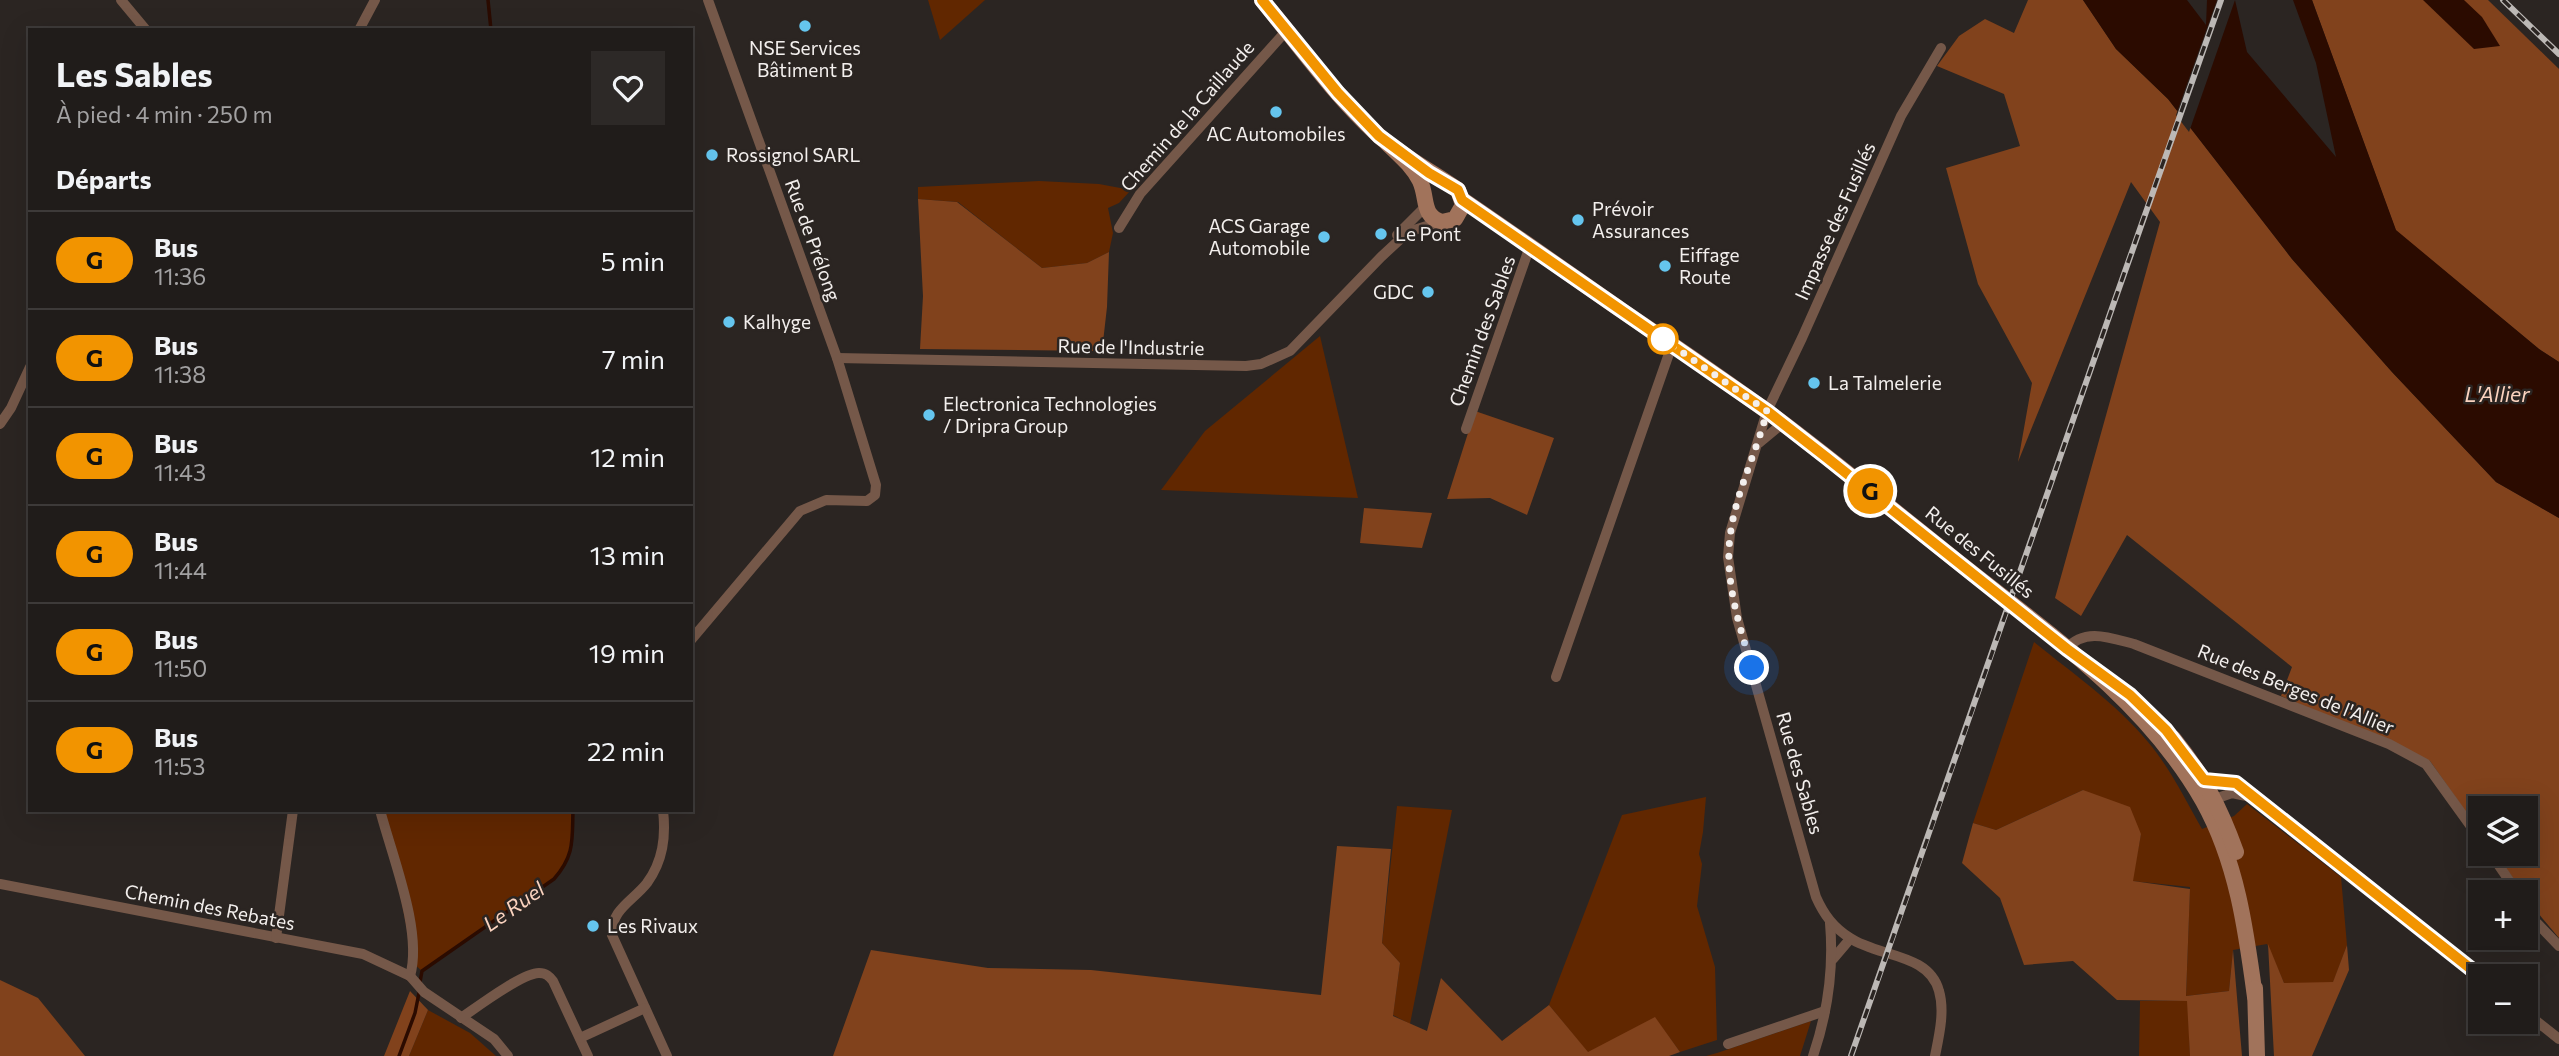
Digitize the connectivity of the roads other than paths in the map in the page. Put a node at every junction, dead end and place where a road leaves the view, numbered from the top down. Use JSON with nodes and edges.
{"nodes":[{"id":1,"x":121,"y":0,"type":"edge"},
{"id":2,"x":375,"y":0,"type":"edge"},
{"id":3,"x":708,"y":0,"type":"edge"},
{"id":4,"x":1262,"y":0,"type":"edge"},
{"id":5,"x":144,"y":28,"type":"edge"},
{"id":6,"x":360,"y":28,"type":"edge"},
{"id":7,"x":1287,"y":30,"type":"junction"},
{"id":8,"x":1941,"y":47,"type":"dead end"},
{"id":9,"x":1386,"y":142,"type":"junction"},
{"id":10,"x":1448,"y":185,"type":"junction"},
{"id":11,"x":1462,"y":200,"type":"junction"},
{"id":12,"x":1425,"y":203,"type":"junction"},
{"id":13,"x":1447,"y":220,"type":"junction"},
{"id":14,"x":1119,"y":228,"type":"dead end"},
{"id":15,"x":1525,"y":242,"type":"junction"},
{"id":16,"x":1381,"y":257,"type":"junction"},
{"id":17,"x":1672,"y":345,"type":"junction"},
{"id":18,"x":837,"y":358,"type":"junction"},
{"id":19,"x":28,"y":371,"type":"edge"},
{"id":20,"x":1767,"y":411,"type":"junction"},
{"id":21,"x":1783,"y":423,"type":"junction"},
{"id":22,"x":0,"y":424,"type":"edge"},
{"id":23,"x":1466,"y":429,"type":"dead end"},
{"id":24,"x":1759,"y":443,"type":"junction"},
{"id":25,"x":693,"y":638,"type":"edge"},
{"id":26,"x":2067,"y":649,"type":"junction"},
{"id":27,"x":1556,"y":677,"type":"dead end"},
{"id":28,"x":2158,"y":735,"type":"junction"},
{"id":29,"x":2202,"y":782,"type":"junction"},
{"id":30,"x":2256,"y":799,"type":"junction"},
{"id":31,"x":2209,"y":801,"type":"junction"},
{"id":32,"x":293,"y":812,"type":"edge"},
{"id":33,"x":381,"y":812,"type":"edge"},
{"id":34,"x":663,"y":812,"type":"edge"},
{"id":35,"x":2468,"y":822,"type":"edge"},
{"id":36,"x":0,"y":884,"type":"edge"},
{"id":37,"x":1830,"y":923,"type":"junction"},
{"id":38,"x":2538,"y":924,"type":"edge"},
{"id":39,"x":276,"y":938,"type":"junction"},
{"id":40,"x":1850,"y":939,"type":"junction"},
{"id":41,"x":2559,"y":946,"type":"edge"},
{"id":42,"x":1833,"y":959,"type":"junction"},
{"id":43,"x":2468,"y":967,"type":"edge"},
{"id":44,"x":410,"y":976,"type":"junction"},
{"id":45,"x":645,"y":1008,"type":"junction"},
{"id":46,"x":1825,"y":1011,"type":"junction"},
{"id":47,"x":461,"y":1017,"type":"junction"},
{"id":48,"x":2538,"y":1022,"type":"edge"},
{"id":49,"x":580,"y":1038,"type":"junction"},
{"id":50,"x":2559,"y":1039,"type":"edge"},
{"id":51,"x":1728,"y":1044,"type":"dead end"},
{"id":52,"x":508,"y":1056,"type":"edge"},
{"id":53,"x":588,"y":1056,"type":"edge"},
{"id":54,"x":667,"y":1056,"type":"edge"},
{"id":55,"x":1812,"y":1056,"type":"edge"},
{"id":56,"x":1936,"y":1056,"type":"edge"},
{"id":57,"x":2257,"y":1056,"type":"edge"}],
"edges":[{"from":1,"to":5,"type":"street"},
{"from":2,"to":6,"type":"street"},
{"from":3,"to":18,"type":"street","name":"Rue de Prélong"},
{"from":4,"to":7,"type":"main road"},
{"from":7,"to":9,"type":"main road"},
{"from":7,"to":14,"type":"street","name":"Chemin de la Caillaude"},
{"from":8,"to":20,"type":"street","name":"Impasse des Fusillés"},
{"from":9,"to":10,"type":"main road"},
{"from":9,"to":12,"type":"main road"},
{"from":10,"to":11,"type":"main road"},
{"from":10,"to":12,"type":"main road"},
{"from":11,"to":13,"type":"main road"},
{"from":11,"to":15,"type":"main road"},
{"from":12,"to":13,"type":"main road"},
{"from":12,"to":16,"type":"street","name":"Rue de l'Industrie"},
{"from":13,"to":15,"type":"main road"},
{"from":13,"to":16,"type":"street","name":"Rue de l'Industrie"},
{"from":15,"to":17,"type":"main road","name":"Rue des Fusillés"},
{"from":15,"to":23,"type":"street","name":"Chemin des Sables"},
{"from":16,"to":18,"type":"street","name":"Rue de l'Industrie"},
{"from":17,"to":20,"type":"main road","name":"Rue des Fusillés"},
{"from":17,"to":27,"type":"street"},
{"from":18,"to":25,"type":"street","name":"Rue de Prélong"},
{"from":19,"to":22,"type":"street"},
{"from":20,"to":21,"type":"main road","name":"Rue des Fusillés"},
{"from":20,"to":24,"type":"street","name":"Rue des Sables"},
{"from":21,"to":24,"type":"street"},
{"from":21,"to":26,"type":"main road","name":"Rue des Fusillés"},
{"from":24,"to":37,"type":"street","name":"Rue des Sables"},
{"from":26,"to":28,"type":"main road","name":"Rue des Fusillés"},
{"from":26,"to":29,"type":"main road","name":"Rue des Fusillés"},
{"from":26,"to":35,"type":"street","name":"Rue des Berges de l'Allier"},
{"from":28,"to":29,"type":"street"},
{"from":28,"to":31,"type":"main road","name":"Rue des Fusillés"},
{"from":29,"to":30,"type":"street"},
{"from":29,"to":31,"type":"main road","name":"Rue des Fusillés"},
{"from":30,"to":31,"type":"street"},
{"from":30,"to":43,"type":"street"},
{"from":31,"to":57,"type":"main road","name":"Rue des Fusillés"},
{"from":32,"to":39,"type":"street"},
{"from":33,"to":44,"type":"street"},
{"from":34,"to":45,"type":"street"},
{"from":36,"to":39,"type":"street","name":"Chemin des Rebates"},
{"from":37,"to":40,"type":"street","name":"Rue des Sables"},
{"from":37,"to":42,"type":"street"},
{"from":38,"to":41,"type":"street"},
{"from":39,"to":44,"type":"street","name":"Chemin des Rebates"},
{"from":40,"to":42,"type":"street"},
{"from":40,"to":56,"type":"street","name":"Rue des Sables"},
{"from":42,"to":46,"type":"street"},
{"from":44,"to":47,"type":"street","name":"Chemin des Rebates"},
{"from":45,"to":49,"type":"street"},
{"from":45,"to":54,"type":"street"},
{"from":46,"to":51,"type":"street"},
{"from":46,"to":55,"type":"street"},
{"from":47,"to":49,"type":"street"},
{"from":47,"to":52,"type":"street","name":"Chemin des Rebates"},
{"from":48,"to":50,"type":"street"},
{"from":49,"to":53,"type":"street"}]}
